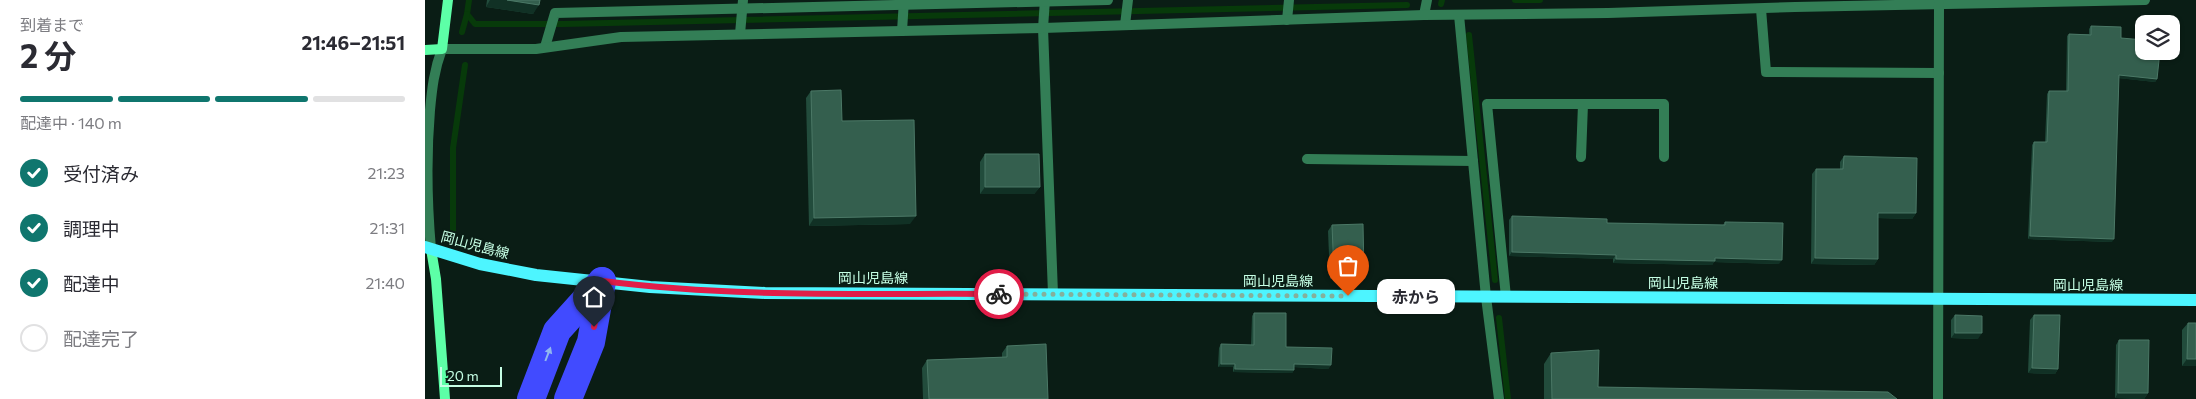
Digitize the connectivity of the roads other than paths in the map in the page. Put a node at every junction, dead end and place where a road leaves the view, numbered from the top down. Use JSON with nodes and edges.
{"nodes":[{"id":1,"x":448,"y":0,"type":"edge"},
{"id":2,"x":1108,"y":0,"type":"edge"},
{"id":3,"x":1427,"y":0,"type":"edge"},
{"id":4,"x":2057,"y":0,"type":"edge"},
{"id":5,"x":2145,"y":0,"type":"edge"},
{"id":6,"x":1289,"y":1,"type":"edge"},
{"id":7,"x":1045,"y":3,"type":"edge"},
{"id":8,"x":1128,"y":3,"type":"edge"},
{"id":9,"x":1795,"y":3,"type":"edge"},
{"id":10,"x":768,"y":4,"type":"edge"},
{"id":11,"x":1939,"y":4,"type":"junction"},
{"id":12,"x":904,"y":6,"type":"edge"},
{"id":13,"x":741,"y":8,"type":"edge"},
{"id":14,"x":1761,"y":9,"type":"junction"},
{"id":15,"x":1424,"y":15,"type":"junction"},
{"id":16,"x":1459,"y":15,"type":"junction"},
{"id":17,"x":1287,"y":18,"type":"junction"},
{"id":18,"x":1125,"y":22,"type":"junction"},
{"id":19,"x":1043,"y":23,"type":"junction"},
{"id":20,"x":903,"y":27,"type":"junction"},
{"id":21,"x":740,"y":32,"type":"junction"},
{"id":22,"x":545,"y":47,"type":"junction"},
{"id":23,"x":425,"y":50,"type":"edge"},
{"id":24,"x":442,"y":50,"type":"junction"},
{"id":25,"x":1939,"y":73,"type":"junction"},
{"id":26,"x":1583,"y":104,"type":"junction"},
{"id":27,"x":1480,"y":131,"type":"junction"},
{"id":28,"x":1581,"y":157,"type":"dead end"},
{"id":29,"x":1664,"y":158,"type":"dead end"},
{"id":30,"x":1307,"y":160,"type":"dead end"},
{"id":31,"x":1473,"y":161,"type":"junction"},
{"id":32,"x":428,"y":248,"type":"edge"},
{"id":33,"x":603,"y":281,"type":"junction"},
{"id":34,"x":1053,"y":294,"type":"junction"},
{"id":35,"x":1487,"y":297,"type":"junction"},
{"id":36,"x":1506,"y":297,"type":"junction"},
{"id":37,"x":1939,"y":300,"type":"junction"},
{"id":38,"x":2196,"y":300,"type":"edge"},
{"id":39,"x":445,"y":399,"type":"edge"},
{"id":40,"x":531,"y":399,"type":"edge"},
{"id":41,"x":568,"y":399,"type":"edge"},
{"id":42,"x":1499,"y":399,"type":"edge"},
{"id":43,"x":1938,"y":399,"type":"edge"}],
"edges":[{"from":1,"to":24,"type":"street"},
{"from":2,"to":7,"type":"street"},
{"from":3,"to":15,"type":"street"},
{"from":4,"to":5,"type":"street"},
{"from":4,"to":11,"type":"street"},
{"from":6,"to":17,"type":"street"},
{"from":7,"to":12,"type":"street"},
{"from":7,"to":19,"type":"street"},
{"from":8,"to":18,"type":"street"},
{"from":9,"to":11,"type":"street"},
{"from":9,"to":14,"type":"street"},
{"from":10,"to":12,"type":"street"},
{"from":10,"to":13,"type":"street"},
{"from":11,"to":25,"type":"street"},
{"from":12,"to":20,"type":"street"},
{"from":13,"to":21,"type":"street"},
{"from":13,"to":22,"type":"street"},
{"from":14,"to":16,"type":"street"},
{"from":14,"to":25,"type":"street"},
{"from":15,"to":16,"type":"street"},
{"from":15,"to":17,"type":"street"},
{"from":16,"to":27,"type":"street"},
{"from":17,"to":18,"type":"street"},
{"from":18,"to":19,"type":"street"},
{"from":19,"to":20,"type":"street"},
{"from":19,"to":34,"type":"street"},
{"from":20,"to":21,"type":"street"},
{"from":21,"to":22,"type":"street"},
{"from":22,"to":24,"type":"street"},
{"from":23,"to":24,"type":"street"},
{"from":24,"to":32,"type":"street"},
{"from":25,"to":37,"type":"street"},
{"from":26,"to":27,"type":"street"},
{"from":26,"to":28,"type":"street"},
{"from":26,"to":29,"type":"street"},
{"from":27,"to":31,"type":"street"},
{"from":27,"to":36,"type":"street"},
{"from":30,"to":31,"type":"street"},
{"from":31,"to":35,"type":"street"},
{"from":32,"to":33,"type":"main road","name":"岡山児島線"},
{"from":32,"to":39,"type":"street"},
{"from":33,"to":34,"type":"main road","name":"岡山児島線"},
{"from":40,"to":33,"type":"highway","one_way":true},
{"from":33,"to":41,"type":"highway"},
{"from":34,"to":35,"type":"main road","name":"岡山児島線"},
{"from":35,"to":36,"type":"main road","name":"岡山児島線"},
{"from":35,"to":42,"type":"street"},
{"from":36,"to":37,"type":"main road","name":"岡山児島線"},
{"from":37,"to":38,"type":"main road","name":"岡山児島線"},
{"from":37,"to":43,"type":"street"}]}
